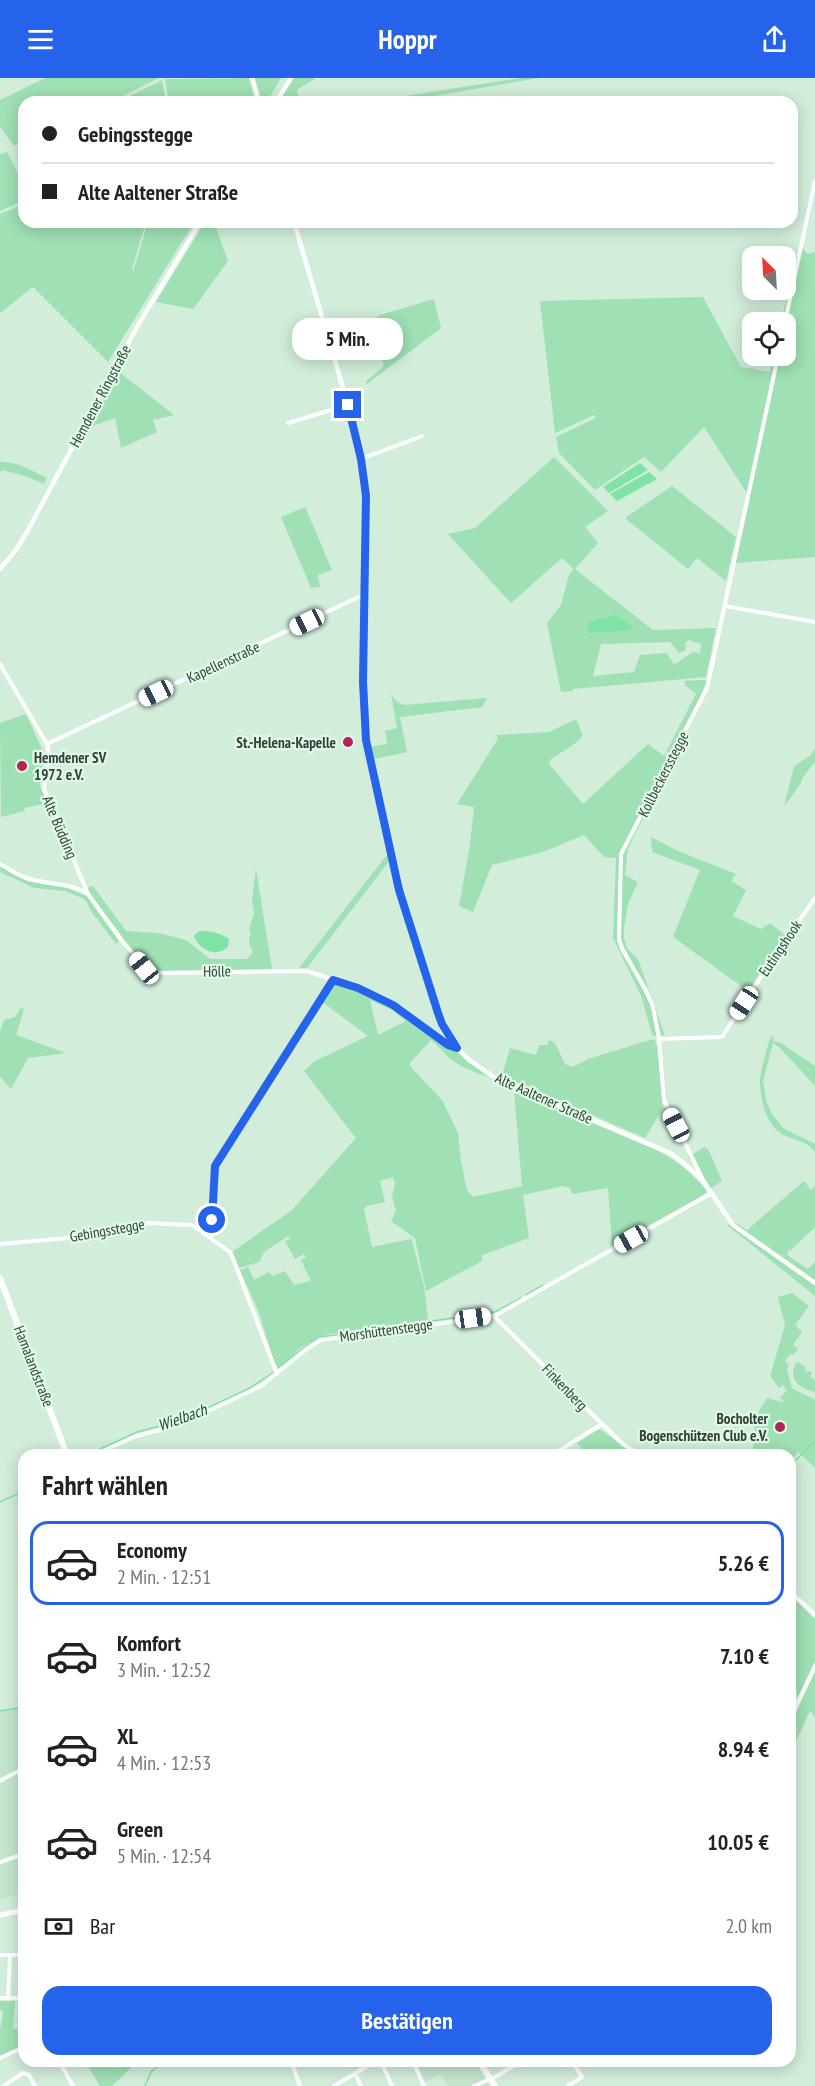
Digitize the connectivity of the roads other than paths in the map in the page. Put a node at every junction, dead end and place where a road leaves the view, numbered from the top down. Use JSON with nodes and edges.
{"nodes":[{"id":1,"x":252,"y":78,"type":"edge"},
{"id":2,"x":291,"y":78,"type":"edge"},
{"id":3,"x":257,"y":96,"type":"edge"},
{"id":4,"x":280,"y":96,"type":"edge"},
{"id":5,"x":815,"y":181,"type":"edge"},
{"id":6,"x":196,"y":228,"type":"edge"},
{"id":7,"x":296,"y":228,"type":"edge"},
{"id":8,"x":787,"y":312,"type":"edge"},
{"id":9,"x":776,"y":366,"type":"edge"},
{"id":10,"x":348,"y":405,"type":"junction"},
{"id":11,"x":288,"y":423,"type":"dead end"},
{"id":12,"x":422,"y":436,"type":"dead end"},
{"id":13,"x":361,"y":459,"type":"junction"},
{"id":14,"x":0,"y":569,"type":"edge"},
{"id":15,"x":365,"y":594,"type":"junction"},
{"id":16,"x":725,"y":606,"type":"junction"},
{"id":17,"x":815,"y":622,"type":"edge"},
{"id":18,"x":0,"y":664,"type":"edge"},
{"id":19,"x":47,"y":744,"type":"junction"},
{"id":20,"x":0,"y":864,"type":"edge"},
{"id":21,"x":88,"y":894,"type":"junction"},
{"id":22,"x":815,"y":898,"type":"edge"},
{"id":23,"x":333,"y":980,"type":"junction"},
{"id":24,"x":659,"y":1038,"type":"junction"},
{"id":25,"x":457,"y":1048,"type":"junction"},
{"id":26,"x":704,"y":1182,"type":"junction"},
{"id":27,"x":712,"y":1193,"type":"junction"},
{"id":28,"x":211,"y":1238,"type":"junction"},
{"id":29,"x":0,"y":1244,"type":"edge"},
{"id":30,"x":0,"y":1278,"type":"edge"},
{"id":31,"x":815,"y":1283,"type":"edge"},
{"id":32,"x":494,"y":1316,"type":"junction"},
{"id":33,"x":277,"y":1374,"type":"junction"},
{"id":34,"x":602,"y":1424,"type":"junction"},
{"id":35,"x":65,"y":1449,"type":"edge"},
{"id":36,"x":107,"y":1449,"type":"edge"},
{"id":37,"x":562,"y":1449,"type":"edge"},
{"id":38,"x":630,"y":1449,"type":"edge"},
{"id":39,"x":796,"y":1597,"type":"edge"},
{"id":40,"x":815,"y":1615,"type":"edge"},
{"id":41,"x":815,"y":1666,"type":"edge"},
{"id":42,"x":796,"y":1706,"type":"edge"},
{"id":43,"x":18,"y":1771,"type":"edge"},
{"id":44,"x":0,"y":1780,"type":"edge"},
{"id":45,"x":18,"y":1856,"type":"edge"},
{"id":46,"x":0,"y":1862,"type":"edge"},
{"id":47,"x":18,"y":1911,"type":"edge"},
{"id":48,"x":0,"y":1915,"type":"edge"},
{"id":49,"x":0,"y":1955,"type":"edge"},
{"id":50,"x":10,"y":1955,"type":"junction"},
{"id":51,"x":18,"y":1955,"type":"edge"},
{"id":52,"x":0,"y":1998,"type":"edge"},
{"id":53,"x":18,"y":1998,"type":"edge"},
{"id":54,"x":8,"y":1999,"type":"junction"},
{"id":55,"x":18,"y":2050,"type":"edge"},
{"id":56,"x":0,"y":2058,"type":"edge"},
{"id":57,"x":62,"y":2067,"type":"edge"},
{"id":58,"x":293,"y":2067,"type":"edge"},
{"id":59,"x":366,"y":2067,"type":"edge"},
{"id":60,"x":381,"y":2067,"type":"edge"},
{"id":61,"x":415,"y":2067,"type":"edge"},
{"id":62,"x":483,"y":2067,"type":"edge"},
{"id":63,"x":511,"y":2067,"type":"edge"},
{"id":64,"x":576,"y":2067,"type":"edge"},
{"id":65,"x":355,"y":2073,"type":"junction"},
{"id":66,"x":490,"y":2079,"type":"junction"},
{"id":67,"x":4,"y":2086,"type":"edge"},
{"id":68,"x":35,"y":2086,"type":"edge"},
{"id":69,"x":73,"y":2086,"type":"edge"},
{"id":70,"x":300,"y":2086,"type":"edge"},
{"id":71,"x":334,"y":2086,"type":"edge"},
{"id":72,"x":361,"y":2086,"type":"edge"},
{"id":73,"x":392,"y":2086,"type":"edge"},
{"id":74,"x":424,"y":2086,"type":"edge"},
{"id":75,"x":474,"y":2086,"type":"edge"},
{"id":76,"x":495,"y":2086,"type":"edge"},
{"id":77,"x":568,"y":2086,"type":"edge"}],
"edges":[{"from":1,"to":3,"type":"street"},
{"from":2,"to":4,"type":"street"},
{"from":5,"to":8,"type":"street"},
{"from":6,"to":14,"type":"street","name":"Hemdener Ringstraße"},
{"from":7,"to":10,"type":"street","name":"Alte Aaltener Straße"},
{"from":9,"to":16,"type":"street","name":"Kollbeckersstegge"},
{"from":10,"to":11,"type":"street"},
{"from":10,"to":13,"type":"street","name":"Alte Aaltener Straße"},
{"from":12,"to":13,"type":"street"},
{"from":13,"to":15,"type":"street","name":"Alte Aaltener Straße"},
{"from":15,"to":19,"type":"street","name":"Kapellenstraße"},
{"from":15,"to":25,"type":"street","name":"Alte Aaltener Straße"},
{"from":16,"to":17,"type":"street"},
{"from":16,"to":24,"type":"street","name":"Kollbeckersstegge"},
{"from":18,"to":19,"type":"street"},
{"from":19,"to":21,"type":"street","name":"Alte Büdding"},
{"from":20,"to":21,"type":"street"},
{"from":21,"to":23,"type":"street","name":"Hölle"},
{"from":22,"to":24,"type":"street","name":"Eutingshook"},
{"from":23,"to":25,"type":"street","name":"Hölle"},
{"from":23,"to":28,"type":"street"},
{"from":24,"to":26,"type":"street","name":"Kollbeckersstegge"},
{"from":25,"to":26,"type":"street","name":"Alte Aaltener Straße"},
{"from":26,"to":27,"type":"street","name":"Alte Aaltener Straße"},
{"from":27,"to":31,"type":"street","name":"Alte Aaltener Straße"},
{"from":27,"to":32,"type":"street","name":"Morshüttenstegge"},
{"from":28,"to":29,"type":"street","name":"Gebingsstegge"},
{"from":28,"to":33,"type":"street","name":"Gebingsstegge"},
{"from":30,"to":35,"type":"main road","name":"Hamalandstraße"},
{"from":32,"to":33,"type":"street","name":"Morshüttenstegge"},
{"from":32,"to":34,"type":"street","name":"Finkenberg"},
{"from":33,"to":36,"type":"street","name":"Morshüttenstegge"},
{"from":34,"to":37,"type":"street"},
{"from":34,"to":38,"type":"street","name":"Finkenberg"},
{"from":39,"to":40,"type":"street"},
{"from":41,"to":42,"type":"street"},
{"from":43,"to":44,"type":"street"},
{"from":45,"to":46,"type":"street"},
{"from":47,"to":48,"type":"main road"},
{"from":49,"to":50,"type":"street"},
{"from":50,"to":51,"type":"street"},
{"from":50,"to":54,"type":"street"},
{"from":52,"to":54,"type":"street"},
{"from":53,"to":54,"type":"street"},
{"from":55,"to":56,"type":"street"},
{"from":57,"to":69,"type":"street"},
{"from":58,"to":70,"type":"street"},
{"from":59,"to":65,"type":"street"},
{"from":60,"to":73,"type":"street"},
{"from":61,"to":74,"type":"street"},
{"from":62,"to":66,"type":"main road"},
{"from":63,"to":66,"type":"street"},
{"from":64,"to":77,"type":"street"},
{"from":65,"to":71,"type":"street"},
{"from":65,"to":72,"type":"street"},
{"from":66,"to":75,"type":"street"},
{"from":66,"to":76,"type":"main road"},
{"from":67,"to":68,"type":"street"}]}
